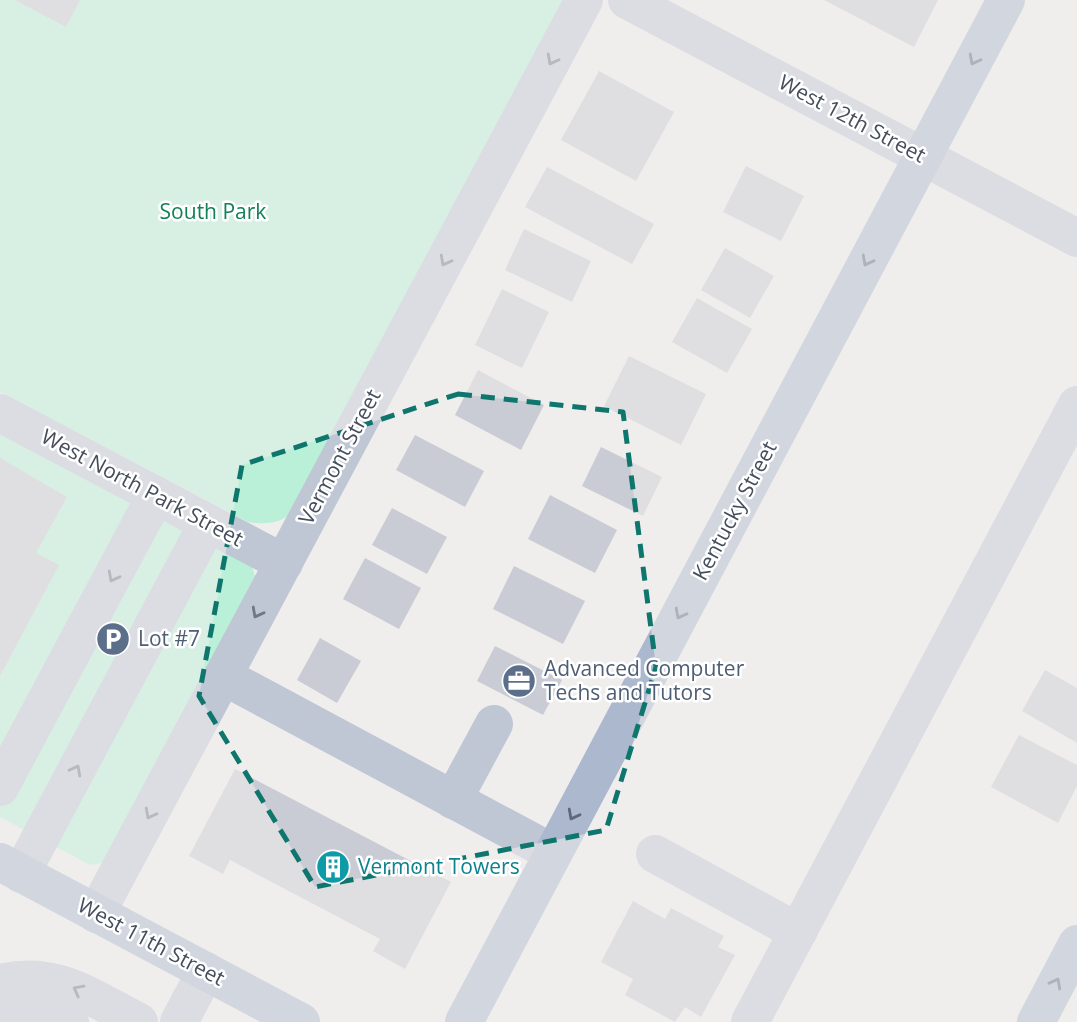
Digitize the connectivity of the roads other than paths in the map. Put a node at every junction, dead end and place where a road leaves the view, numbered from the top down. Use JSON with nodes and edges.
{"nodes":[{"id":1,"x":584,"y":0,"type":"edge"},
{"id":2,"x":627,"y":0,"type":"edge"},
{"id":3,"x":1006,"y":0,"type":"edge"},
{"id":4,"x":922,"y":156,"type":"junction"},
{"id":5,"x":1077,"y":238,"type":"edge"},
{"id":6,"x":1077,"y":405,"type":"edge"},
{"id":7,"x":0,"y":413,"type":"edge"},
{"id":8,"x":156,"y":495,"type":"junction"},
{"id":9,"x":208,"y":523,"type":"junction"},
{"id":10,"x":137,"y":531,"type":"junction"},
{"id":11,"x":189,"y":559,"type":"junction"},
{"id":12,"x":284,"y":563,"type":"junction"},
{"id":13,"x":223,"y":676,"type":"junction"},
{"id":14,"x":494,"y":724,"type":"dead end"},
{"id":15,"x":2,"y":784,"type":"edge"},
{"id":16,"x":453,"y":800,"type":"junction"},
{"id":17,"x":56,"y":809,"type":"junction"},
{"id":18,"x":553,"y":853,"type":"junction"},
{"id":19,"x":655,"y":854,"type":"dead end"},
{"id":20,"x":11,"y":868,"type":"edge"},
{"id":21,"x":96,"y":914,"type":"junction"},
{"id":22,"x":798,"y":932,"type":"junction"},
{"id":23,"x":1077,"y":944,"type":"edge"},
{"id":24,"x":206,"y":971,"type":"junction"},
{"id":25,"x":0,"y":983,"type":"edge"},
{"id":26,"x":0,"y":1001,"type":"edge"},
{"id":27,"x":70,"y":1022,"type":"edge"},
{"id":28,"x":139,"y":1022,"type":"edge"},
{"id":29,"x":179,"y":1022,"type":"edge"},
{"id":30,"x":301,"y":1022,"type":"edge"},
{"id":31,"x":464,"y":1022,"type":"edge"},
{"id":32,"x":750,"y":1022,"type":"edge"},
{"id":33,"x":1036,"y":1022,"type":"edge"}],
"edges":[{"from":1,"to":12,"type":"street","name":"Vermont Street","one_way":true},
{"from":2,"to":4,"type":"street","name":"West 12th Street"},
{"from":3,"to":4,"type":"main road","name":"Kentucky Street","one_way":true},
{"from":4,"to":5,"type":"street","name":"West 12th Street"},
{"from":4,"to":18,"type":"main road","name":"Kentucky Street","one_way":true},
{"from":6,"to":22,"type":"street"},
{"from":7,"to":8,"type":"street","name":"West North Park Street"},
{"from":8,"to":9,"type":"street","name":"West North Park Street"},
{"from":8,"to":10,"type":"street"},
{"from":9,"to":11,"type":"street"},
{"from":9,"to":12,"type":"street","name":"West North Park Street"},
{"from":10,"to":11,"type":"street"},
{"from":10,"to":15,"type":"street","one_way":true},
{"from":17,"to":11,"type":"street","one_way":true},
{"from":12,"to":13,"type":"street","name":"Vermont Street","one_way":true},
{"from":13,"to":16,"type":"street"},
{"from":13,"to":21,"type":"street","name":"Vermont Street","one_way":true},
{"from":14,"to":16,"type":"street"},
{"from":15,"to":17,"type":"street"},
{"from":16,"to":18,"type":"street"},
{"from":17,"to":20,"type":"street"},
{"from":18,"to":31,"type":"main road","name":"Kentucky Street"},
{"from":19,"to":22,"type":"street"},
{"from":20,"to":21,"type":"main road","name":"West 11th Street"},
{"from":21,"to":24,"type":"main road","name":"West 11th Street"},
{"from":22,"to":32,"type":"street"},
{"from":33,"to":23,"type":"main road","one_way":true},
{"from":24,"to":29,"type":"street"},
{"from":24,"to":30,"type":"main road","name":"West 11th Street"},
{"from":28,"to":25,"type":"street","one_way":true},
{"from":26,"to":27,"type":"street"}]}
